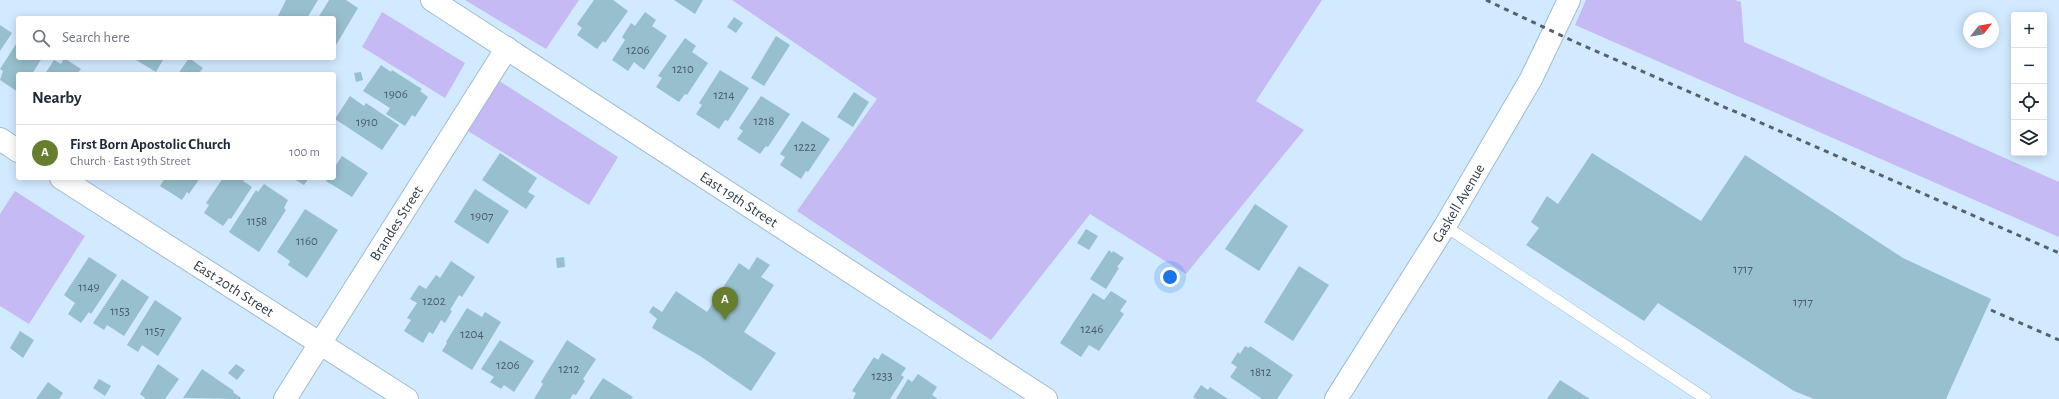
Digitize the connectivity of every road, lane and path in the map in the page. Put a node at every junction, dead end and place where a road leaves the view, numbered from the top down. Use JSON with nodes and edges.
{"nodes":[{"id":1,"x":432,"y":0,"type":"edge"},
{"id":2,"x":1569,"y":0,"type":"edge"},
{"id":3,"x":507,"y":48,"type":"junction"},
{"id":4,"x":0,"y":139,"type":"edge"},
{"id":5,"x":16,"y":150,"type":"edge"},
{"id":6,"x":64,"y":180,"type":"edge"},
{"id":7,"x":1445,"y":226,"type":"junction"},
{"id":8,"x":320,"y":343,"type":"junction"},
{"id":9,"x":285,"y":399,"type":"edge"},
{"id":10,"x":407,"y":399,"type":"edge"},
{"id":11,"x":1046,"y":399,"type":"edge"},
{"id":12,"x":1336,"y":399,"type":"edge"},
{"id":13,"x":1706,"y":399,"type":"edge"}],
"edges":[{"from":1,"to":3,"type":"street","name":"East 19th Street"},
{"from":2,"to":7,"type":"street","name":"Gaskell Avenue"},
{"from":3,"to":8,"type":"street","name":"Brandes Street"},
{"from":3,"to":11,"type":"street","name":"East 19th Street"},
{"from":4,"to":5,"type":"street"},
{"from":6,"to":8,"type":"street","name":"East 20th Street"},
{"from":7,"to":12,"type":"street","name":"Gaskell Avenue"},
{"from":7,"to":13,"type":"lane"},
{"from":8,"to":9,"type":"street","name":"Brandes Street"},
{"from":8,"to":10,"type":"street","name":"East 20th Street"}]}
